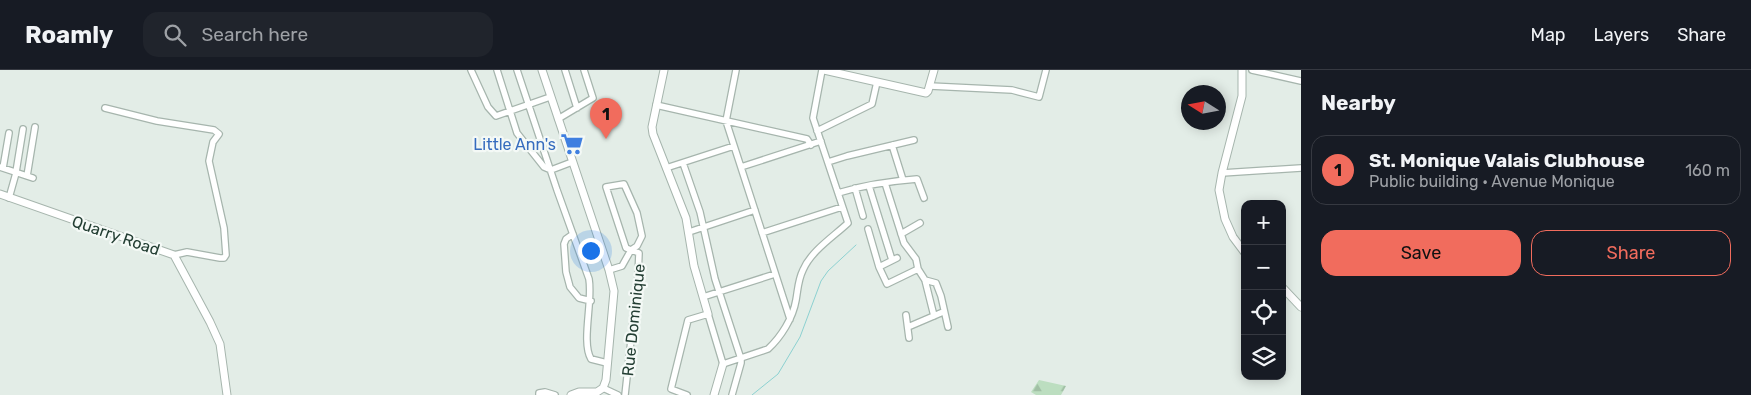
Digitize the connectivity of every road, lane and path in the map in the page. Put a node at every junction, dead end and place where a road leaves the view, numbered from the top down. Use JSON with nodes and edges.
{"nodes":[{"id":1,"x":471,"y":70,"type":"edge"},
{"id":2,"x":497,"y":70,"type":"edge"},
{"id":3,"x":517,"y":70,"type":"edge"},
{"id":4,"x":542,"y":70,"type":"edge"},
{"id":5,"x":565,"y":70,"type":"edge"},
{"id":6,"x":584,"y":70,"type":"edge"},
{"id":7,"x":664,"y":70,"type":"edge"},
{"id":8,"x":736,"y":70,"type":"edge"},
{"id":9,"x":823,"y":70,"type":"edge"},
{"id":10,"x":934,"y":70,"type":"edge"},
{"id":11,"x":1046,"y":70,"type":"edge"},
{"id":12,"x":1252,"y":70,"type":"edge"},
{"id":13,"x":1243,"y":74,"type":"edge"},
{"id":14,"x":1301,"y":81,"type":"edge"},
{"id":15,"x":877,"y":82,"type":"junction"},
{"id":16,"x":930,"y":86,"type":"junction"},
{"id":17,"x":550,"y":97,"type":"junction"},
{"id":18,"x":530,"y":105,"type":"junction"},
{"id":19,"x":656,"y":105,"type":"junction"},
{"id":20,"x":105,"y":108,"type":"dead end"},
{"id":21,"x":578,"y":108,"type":"junction"},
{"id":22,"x":510,"y":112,"type":"junction"},
{"id":23,"x":558,"y":119,"type":"junction"},
{"id":24,"x":726,"y":121,"type":"junction"},
{"id":25,"x":35,"y":127,"type":"dead end"},
{"id":26,"x":23,"y":129,"type":"dead end"},
{"id":27,"x":817,"y":131,"type":"junction"},
{"id":28,"x":9,"y":132,"type":"dead end"},
{"id":29,"x":914,"y":140,"type":"dead end"},
{"id":30,"x":821,"y":141,"type":"junction"},
{"id":31,"x":811,"y":145,"type":"junction"},
{"id":32,"x":892,"y":145,"type":"junction"},
{"id":33,"x":734,"y":146,"type":"junction"},
{"id":34,"x":572,"y":162,"type":"junction"},
{"id":35,"x":828,"y":162,"type":"junction"},
{"id":36,"x":683,"y":163,"type":"junction"},
{"id":37,"x":1,"y":167,"type":"edge"},
{"id":38,"x":741,"y":167,"type":"junction"},
{"id":39,"x":666,"y":168,"type":"junction"},
{"id":40,"x":1301,"y":168,"type":"edge"},
{"id":41,"x":551,"y":170,"type":"junction"},
{"id":42,"x":16,"y":172,"type":"junction"},
{"id":43,"x":1222,"y":173,"type":"junction"},
{"id":44,"x":903,"y":180,"type":"junction"},
{"id":45,"x":885,"y":183,"type":"junction"},
{"id":46,"x":869,"y":186,"type":"junction"},
{"id":47,"x":855,"y":188,"type":"junction"},
{"id":48,"x":838,"y":193,"type":"junction"},
{"id":49,"x":0,"y":194,"type":"edge"},
{"id":50,"x":9,"y":198,"type":"junction"},
{"id":51,"x":924,"y":198,"type":"dead end"},
{"id":52,"x":842,"y":207,"type":"junction"},
{"id":53,"x":755,"y":210,"type":"junction"},
{"id":54,"x":863,"y":216,"type":"dead end"},
{"id":55,"x":920,"y":223,"type":"dead end"},
{"id":56,"x":704,"y":227,"type":"junction"},
{"id":57,"x":868,"y":229,"type":"dead end"},
{"id":58,"x":689,"y":232,"type":"junction"},
{"id":59,"x":762,"y":233,"type":"junction"},
{"id":60,"x":572,"y":234,"type":"junction"},
{"id":61,"x":901,"y":234,"type":"junction"},
{"id":62,"x":1241,"y":248,"type":"edge"},
{"id":63,"x":631,"y":250,"type":"junction"},
{"id":64,"x":174,"y":255,"type":"junction"},
{"id":65,"x":879,"y":267,"type":"junction"},
{"id":66,"x":918,"y":269,"type":"junction"},
{"id":67,"x":609,"y":270,"type":"junction"},
{"id":68,"x":775,"y":274,"type":"junction"},
{"id":69,"x":925,"y":280,"type":"junction"},
{"id":70,"x":1285,"y":290,"type":"edge"},
{"id":71,"x":720,"y":292,"type":"junction"},
{"id":72,"x":703,"y":297,"type":"junction"},
{"id":73,"x":590,"y":301,"type":"junction"},
{"id":74,"x":1301,"y":307,"type":"edge"},
{"id":75,"x":943,"y":312,"type":"junction"},
{"id":76,"x":708,"y":314,"type":"junction"},
{"id":77,"x":906,"y":315,"type":"dead end"},
{"id":78,"x":934,"y":316,"type":"junction"},
{"id":79,"x":790,"y":319,"type":"junction"},
{"id":80,"x":948,"y":327,"type":"dead end"},
{"id":81,"x":908,"y":328,"type":"junction"},
{"id":82,"x":908,"y":338,"type":"dead end"},
{"id":83,"x":741,"y":358,"type":"junction"},
{"id":84,"x":607,"y":363,"type":"junction"},
{"id":85,"x":723,"y":364,"type":"junction"},
{"id":86,"x":603,"y":388,"type":"junction"},
{"id":87,"x":227,"y":395,"type":"edge"},
{"id":88,"x":538,"y":395,"type":"edge"},
{"id":89,"x":555,"y":395,"type":"edge"},
{"id":90,"x":571,"y":395,"type":"edge"},
{"id":91,"x":618,"y":395,"type":"edge"},
{"id":92,"x":625,"y":395,"type":"edge"},
{"id":93,"x":687,"y":395,"type":"edge"},
{"id":94,"x":714,"y":395,"type":"edge"},
{"id":95,"x":732,"y":395,"type":"edge"}],
"edges":[{"from":1,"to":22,"type":"street"},
{"from":2,"to":22,"type":"street"},
{"from":3,"to":18,"type":"street"},
{"from":4,"to":17,"type":"street"},
{"from":5,"to":21,"type":"street"},
{"from":6,"to":21,"type":"street"},
{"from":7,"to":19,"type":"street"},
{"from":8,"to":24,"type":"street"},
{"from":9,"to":15,"type":"street"},
{"from":9,"to":27,"type":"street"},
{"from":10,"to":16,"type":"street"},
{"from":11,"to":16,"type":"street"},
{"from":12,"to":13,"type":"street"},
{"from":12,"to":14,"type":"street"},
{"from":13,"to":43,"type":"street"},
{"from":15,"to":16,"type":"street"},
{"from":15,"to":27,"type":"street"},
{"from":17,"to":18,"type":"street"},
{"from":17,"to":23,"type":"street"},
{"from":18,"to":22,"type":"street"},
{"from":18,"to":41,"type":"street"},
{"from":19,"to":24,"type":"street"},
{"from":19,"to":39,"type":"street"},
{"from":20,"to":64,"type":"street"},
{"from":21,"to":23,"type":"street"},
{"from":22,"to":41,"type":"street"},
{"from":23,"to":34,"type":"street"},
{"from":24,"to":31,"type":"street"},
{"from":24,"to":33,"type":"street"},
{"from":25,"to":42,"type":"street"},
{"from":26,"to":42,"type":"street"},
{"from":27,"to":30,"type":"street"},
{"from":28,"to":37,"type":"street"},
{"from":29,"to":32,"type":"street"},
{"from":30,"to":31,"type":"street"},
{"from":30,"to":35,"type":"street"},
{"from":31,"to":38,"type":"street"},
{"from":32,"to":35,"type":"street"},
{"from":32,"to":44,"type":"street"},
{"from":33,"to":36,"type":"street"},
{"from":33,"to":38,"type":"street"},
{"from":34,"to":41,"type":"street"},
{"from":34,"to":67,"type":"street"},
{"from":35,"to":48,"type":"street"},
{"from":36,"to":39,"type":"street"},
{"from":36,"to":56,"type":"street"},
{"from":37,"to":42,"type":"street"},
{"from":38,"to":53,"type":"street"},
{"from":39,"to":58,"type":"street"},
{"from":40,"to":43,"type":"street"},
{"from":41,"to":60,"type":"street"},
{"from":42,"to":50,"type":"street"},
{"from":43,"to":62,"type":"street"},
{"from":44,"to":45,"type":"street"},
{"from":44,"to":51,"type":"street"},
{"from":45,"to":46,"type":"street"},
{"from":45,"to":61,"type":"street"},
{"from":46,"to":47,"type":"street"},
{"from":46,"to":65,"type":"street"},
{"from":47,"to":48,"type":"street"},
{"from":47,"to":54,"type":"street"},
{"from":48,"to":52,"type":"street"},
{"from":49,"to":50,"type":"street","name":"Quarry Road"},
{"from":50,"to":64,"type":"street","name":"Quarry Road"},
{"from":52,"to":59,"type":"street"},
{"from":52,"to":79,"type":"street"},
{"from":53,"to":56,"type":"street"},
{"from":53,"to":59,"type":"street"},
{"from":55,"to":61,"type":"street"},
{"from":56,"to":58,"type":"street"},
{"from":56,"to":71,"type":"street"},
{"from":57,"to":65,"type":"street"},
{"from":58,"to":72,"type":"street"},
{"from":59,"to":68,"type":"street"},
{"from":60,"to":73,"type":"street"},
{"from":60,"to":73,"type":"street"},
{"from":61,"to":66,"type":"street"},
{"from":63,"to":63,"type":"street"},
{"from":63,"to":67,"type":"street"},
{"from":63,"to":92,"type":"street","name":"Rue Dominique"},
{"from":64,"to":87,"type":"street","name":"Quarry Road"},
{"from":65,"to":66,"type":"street"},
{"from":66,"to":69,"type":"street"},
{"from":67,"to":84,"type":"street"},
{"from":68,"to":71,"type":"street"},
{"from":68,"to":79,"type":"street"},
{"from":69,"to":75,"type":"street"},
{"from":69,"to":78,"type":"street"},
{"from":70,"to":74,"type":"street"},
{"from":71,"to":72,"type":"street"},
{"from":71,"to":83,"type":"street"},
{"from":72,"to":76,"type":"street"},
{"from":73,"to":84,"type":"street"},
{"from":75,"to":78,"type":"street"},
{"from":75,"to":80,"type":"street"},
{"from":76,"to":85,"type":"street"},
{"from":76,"to":93,"type":"street"},
{"from":77,"to":81,"type":"street"},
{"from":78,"to":81,"type":"street"},
{"from":79,"to":83,"type":"street"},
{"from":81,"to":82,"type":"street"},
{"from":83,"to":85,"type":"street"},
{"from":83,"to":95,"type":"street"},
{"from":84,"to":86,"type":"street"},
{"from":85,"to":94,"type":"street"},
{"from":86,"to":90,"type":"street"},
{"from":86,"to":91,"type":"street","name":"Rue Dominique"},
{"from":88,"to":89,"type":"street"}]}
